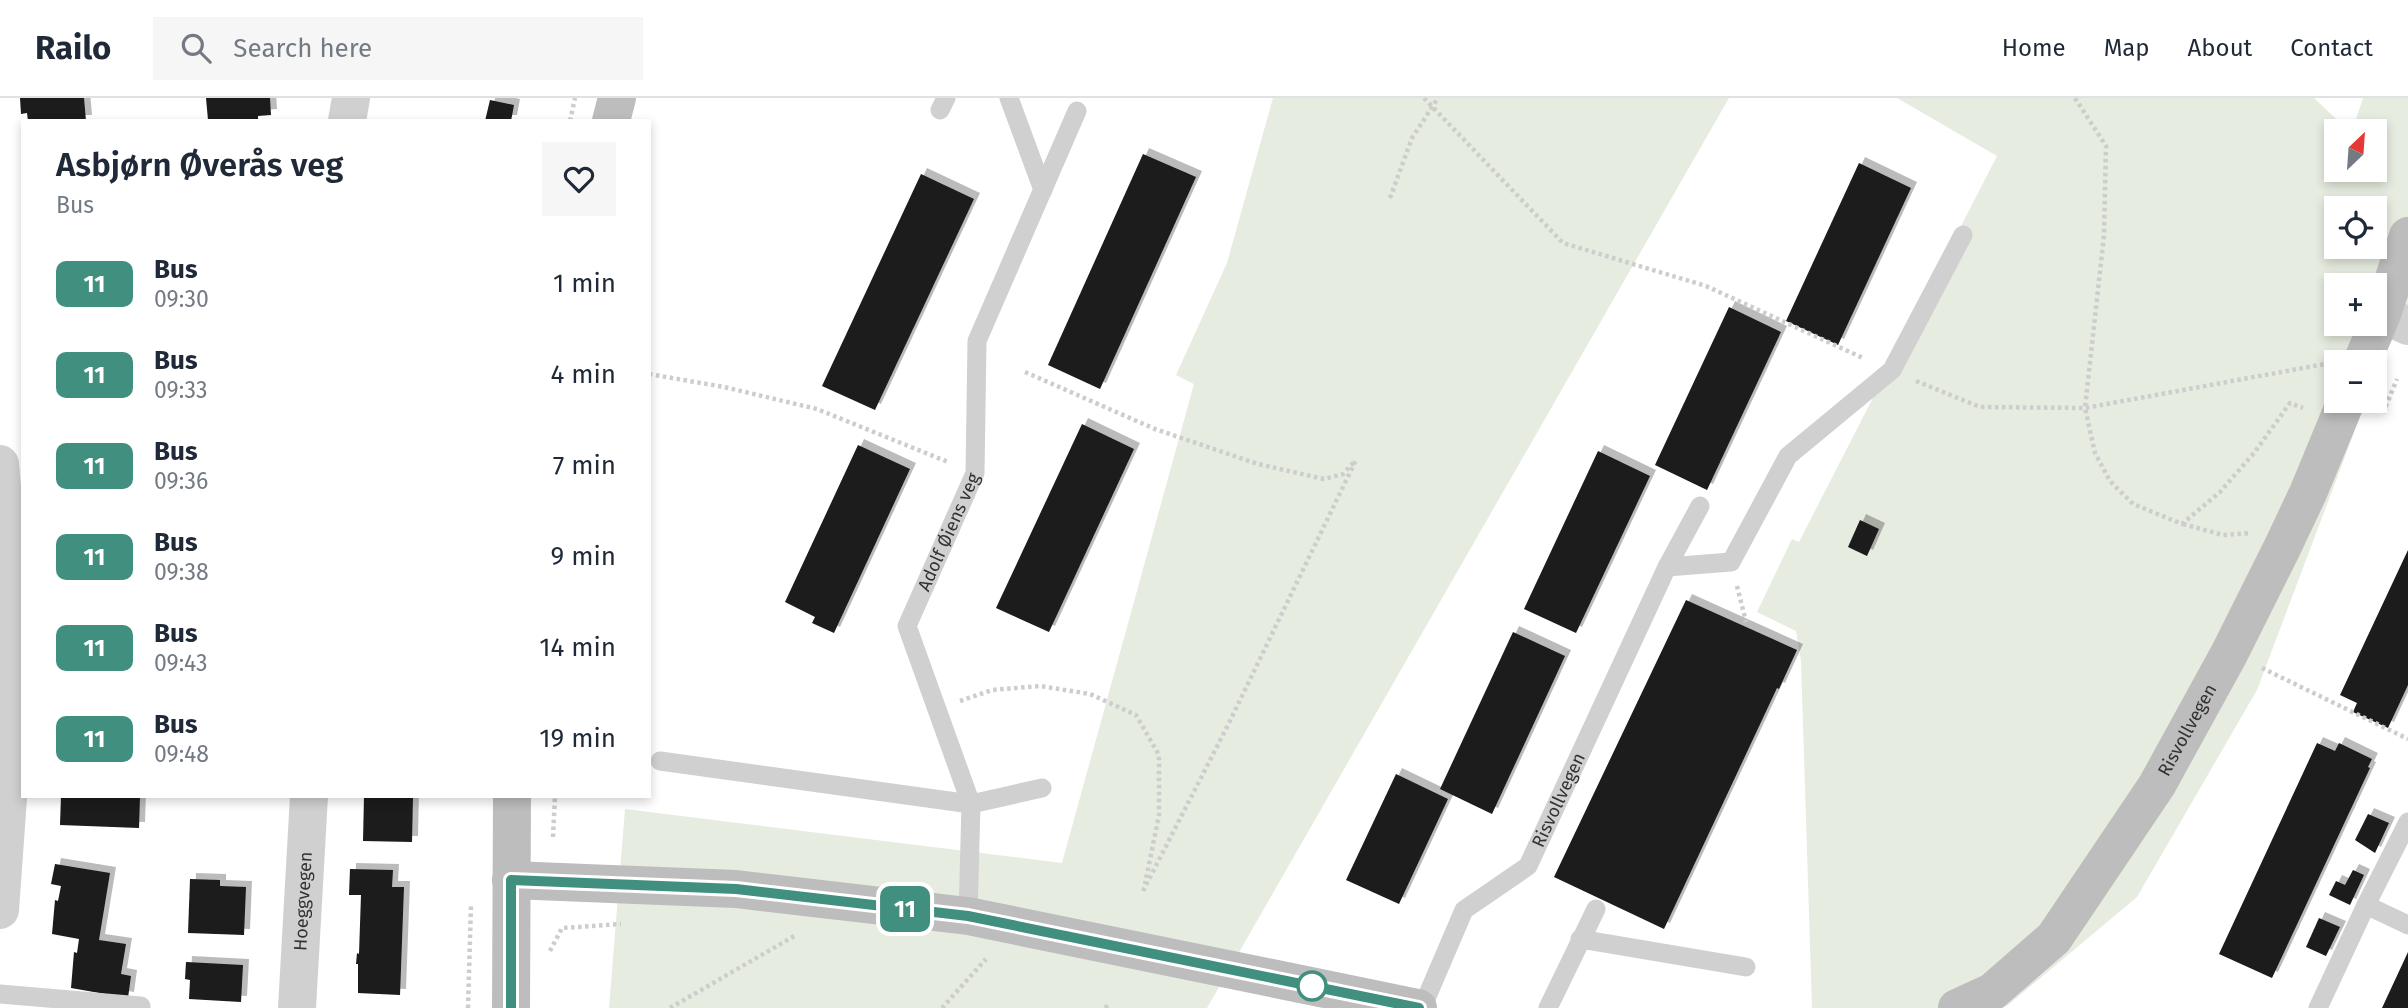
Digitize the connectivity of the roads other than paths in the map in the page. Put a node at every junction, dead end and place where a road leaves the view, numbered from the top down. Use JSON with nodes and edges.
{"nodes":[{"id":1,"x":351,"y":98,"type":"edge"},
{"id":2,"x":617,"y":98,"type":"edge"},
{"id":3,"x":1009,"y":98,"type":"edge"},
{"id":4,"x":1077,"y":111,"type":"dead end"},
{"id":5,"x":347,"y":119,"type":"edge"},
{"id":6,"x":612,"y":119,"type":"edge"},
{"id":7,"x":1043,"y":190,"type":"junction"},
{"id":8,"x":1963,"y":235,"type":"dead end"},
{"id":9,"x":2408,"y":236,"type":"edge"},
{"id":10,"x":2395,"y":320,"type":"edge"},
{"id":11,"x":2361,"y":350,"type":"edge"},
{"id":12,"x":2341,"y":413,"type":"edge"},
{"id":13,"x":0,"y":464,"type":"edge"},
{"id":14,"x":1700,"y":506,"type":"dead end"},
{"id":15,"x":1667,"y":567,"type":"junction"},
{"id":16,"x":660,"y":761,"type":"dead end"},
{"id":17,"x":1042,"y":788,"type":"dead end"},
{"id":18,"x":309,"y":798,"type":"edge"},
{"id":19,"x":512,"y":798,"type":"edge"},
{"id":20,"x":971,"y":804,"type":"junction"},
{"id":21,"x":2408,"y":822,"type":"edge"},
{"id":22,"x":511,"y":880,"type":"junction"},
{"id":23,"x":2366,"y":905,"type":"junction"},
{"id":24,"x":1596,"y":909,"type":"dead end"},
{"id":25,"x":0,"y":910,"type":"edge"},
{"id":26,"x":968,"y":916,"type":"junction"},
{"id":27,"x":2408,"y":925,"type":"edge"},
{"id":28,"x":1580,"y":939,"type":"junction"},
{"id":29,"x":1746,"y":967,"type":"dead end"},
{"id":30,"x":0,"y":994,"type":"edge"},
{"id":31,"x":2000,"y":1000,"type":"edge"},
{"id":32,"x":141,"y":1006,"type":"dead end"},
{"id":33,"x":297,"y":1008,"type":"edge"},
{"id":34,"x":511,"y":1008,"type":"edge"},
{"id":35,"x":1420,"y":1008,"type":"edge"},
{"id":36,"x":1548,"y":1008,"type":"edge"},
{"id":37,"x":1957,"y":1008,"type":"edge"},
{"id":38,"x":2318,"y":1008,"type":"edge"}],
"edges":[{"from":1,"to":5,"type":"street"},
{"from":2,"to":6,"type":"street"},
{"from":3,"to":7,"type":"lane"},
{"from":4,"to":7,"type":"lane","name":"Adolf Øiens veg"},
{"from":7,"to":20,"type":"lane","name":"Adolf Øiens veg"},
{"from":8,"to":15,"type":"lane"},
{"from":9,"to":10,"type":"street"},
{"from":10,"to":11,"type":"street"},
{"from":12,"to":31,"type":"street","name":"Risvollvegen"},
{"from":13,"to":25,"type":"street"},
{"from":14,"to":15,"type":"lane","name":"Risvollvegen"},
{"from":15,"to":35,"type":"lane","name":"Risvollvegen"},
{"from":16,"to":20,"type":"lane"},
{"from":17,"to":20,"type":"lane"},
{"from":18,"to":33,"type":"street","name":"Hoeggvegen"},
{"from":19,"to":22,"type":"street"},
{"from":20,"to":26,"type":"lane","name":"Adolf Øiens veg"},
{"from":21,"to":23,"type":"lane"},
{"from":22,"to":26,"type":"street","name":"Risvollvegen"},
{"from":22,"to":34,"type":"street"},
{"from":23,"to":27,"type":"lane"},
{"from":23,"to":38,"type":"lane"},
{"from":24,"to":28,"type":"lane"},
{"from":26,"to":35,"type":"street","name":"Risvollvegen"},
{"from":28,"to":29,"type":"lane"},
{"from":28,"to":36,"type":"lane"},
{"from":30,"to":32,"type":"lane"},
{"from":31,"to":37,"type":"street","name":"Risvollvegen"}]}
